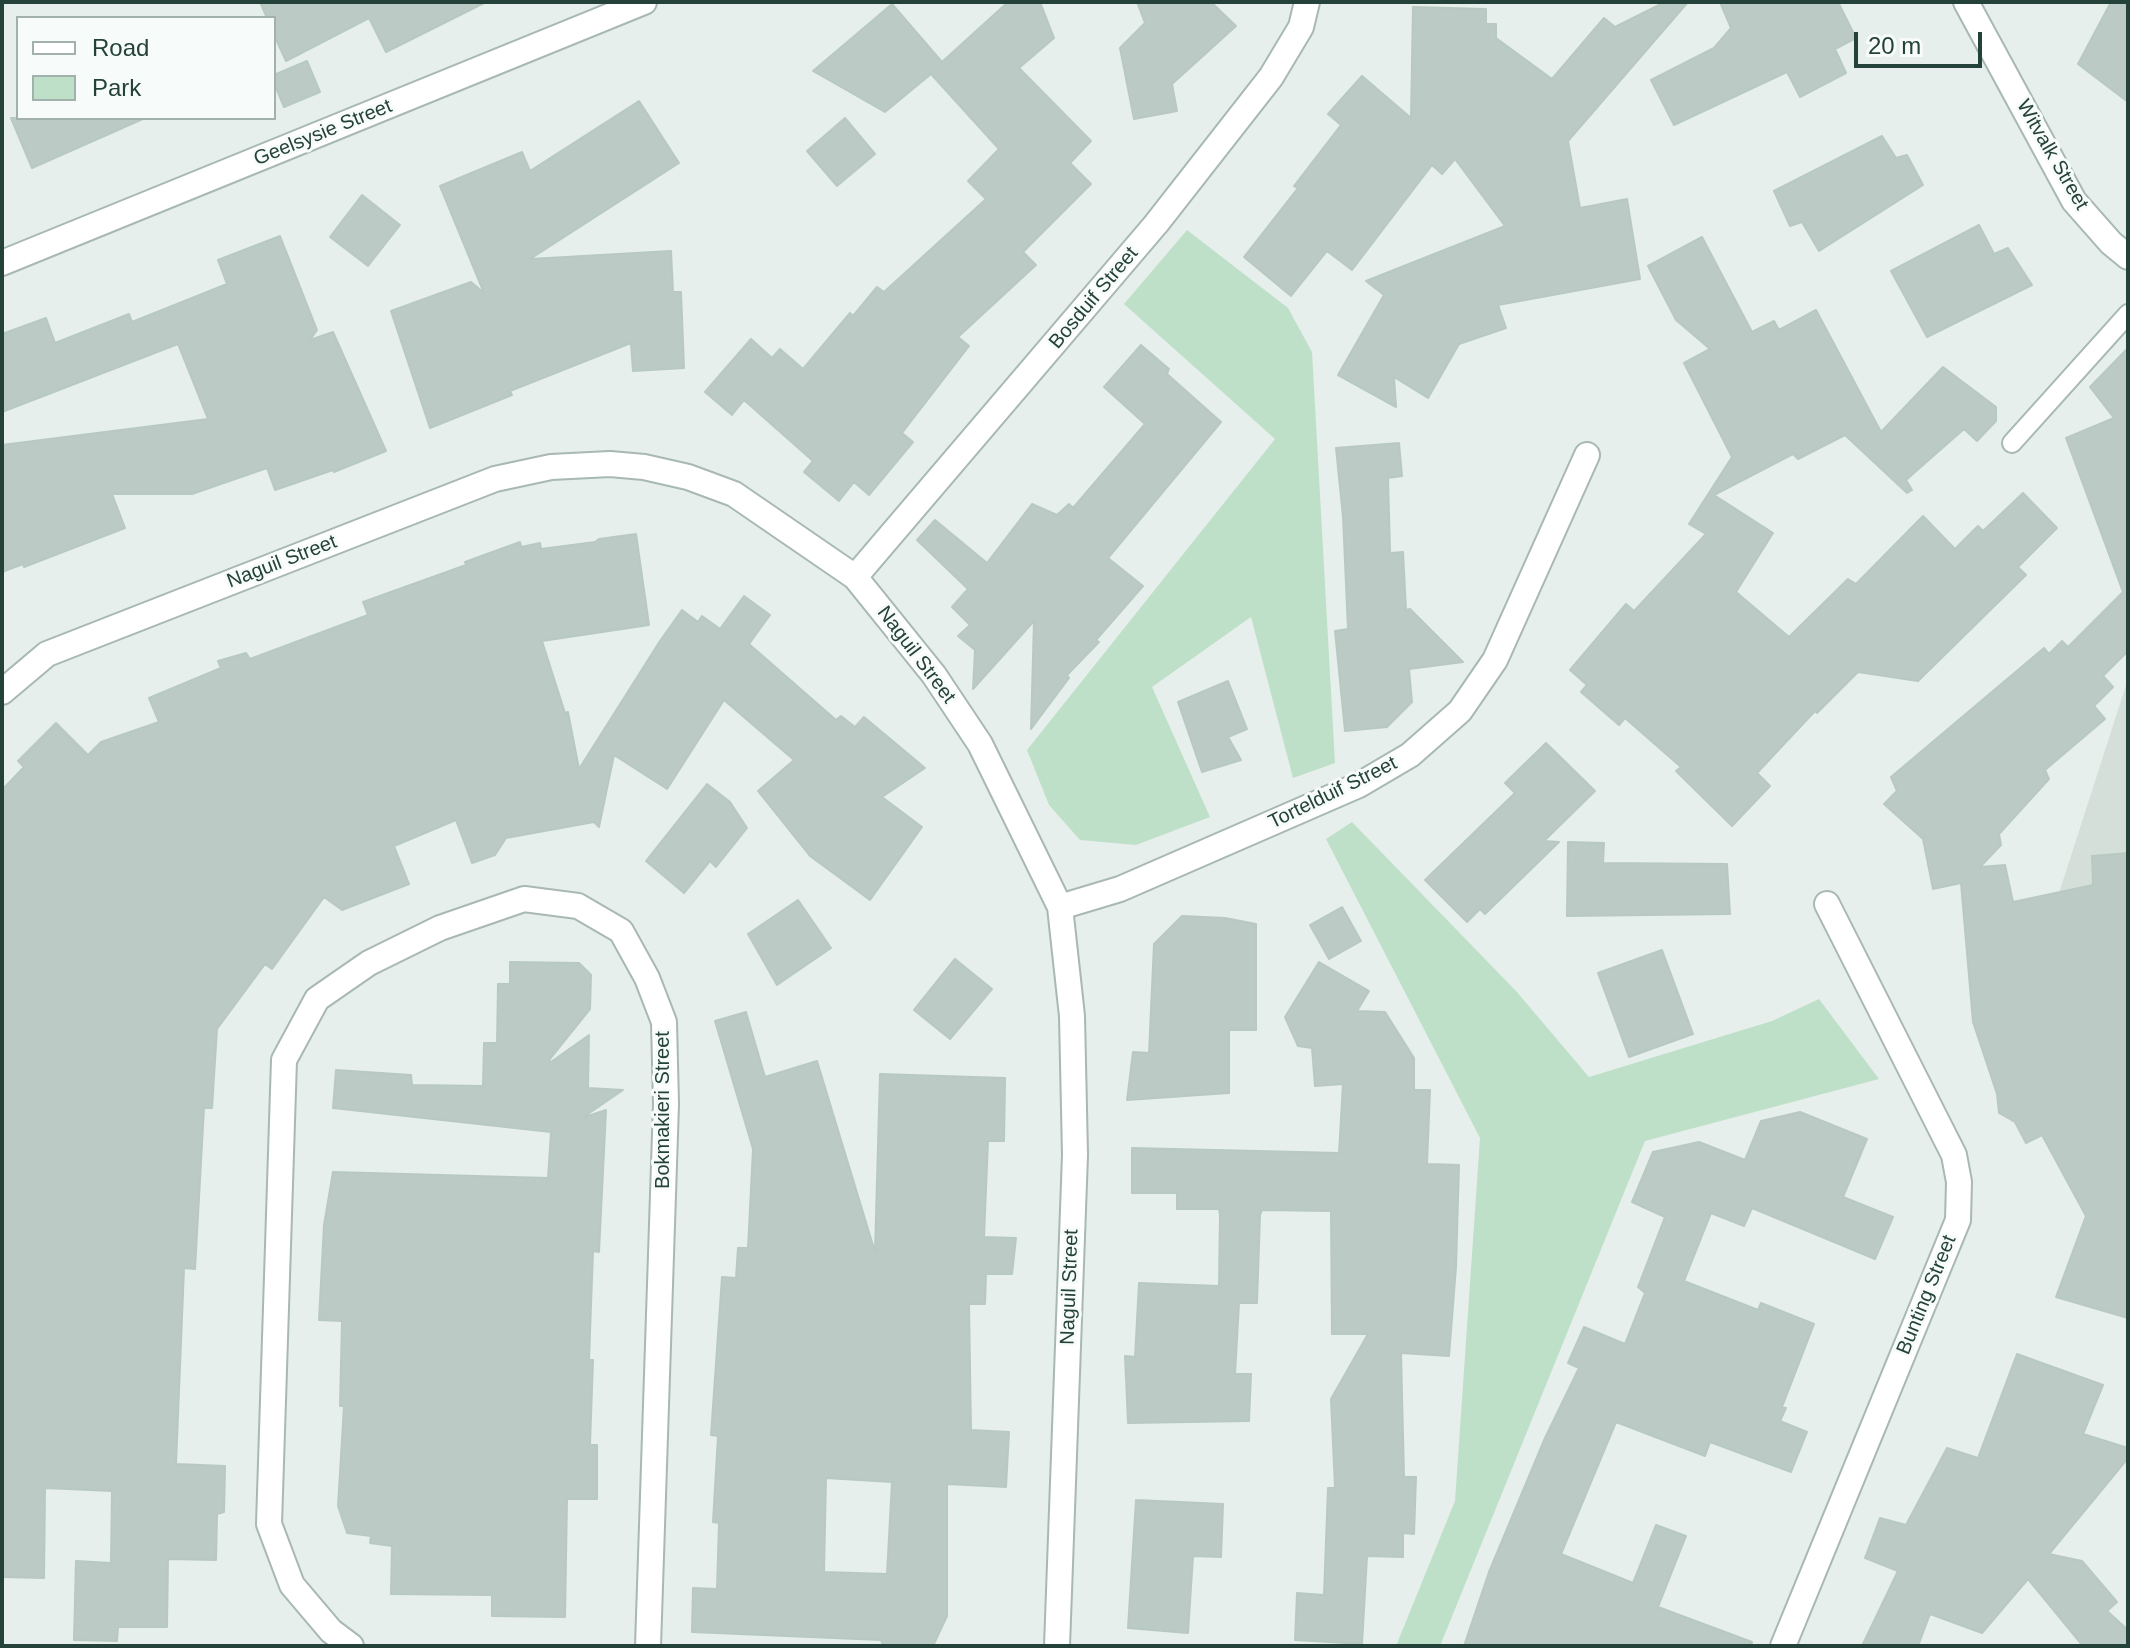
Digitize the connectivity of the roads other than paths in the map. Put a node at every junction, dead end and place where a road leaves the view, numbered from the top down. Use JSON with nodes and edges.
{"nodes":[{"id":1,"x":644,"y":2,"type":"edge"},
{"id":2,"x":1307,"y":2,"type":"edge"},
{"id":3,"x":1966,"y":2,"type":"edge"},
{"id":4,"x":2128,"y":257,"type":"edge"},
{"id":5,"x":2,"y":263,"type":"edge"},
{"id":6,"x":2128,"y":314,"type":"edge"},
{"id":7,"x":2012,"y":443,"type":"dead end"},
{"id":8,"x":1587,"y":455,"type":"dead end"},
{"id":9,"x":855,"y":577,"type":"junction"},
{"id":10,"x":2,"y":692,"type":"edge"},
{"id":11,"x":1827,"y":904,"type":"dead end"},
{"id":12,"x":1060,"y":907,"type":"junction"},
{"id":13,"x":351,"y":1646,"type":"edge"},
{"id":14,"x":648,"y":1646,"type":"edge"},
{"id":15,"x":1057,"y":1646,"type":"edge"},
{"id":16,"x":1783,"y":1646,"type":"edge"}],
"edges":[{"from":1,"to":5,"type":"street","name":"Geelsysie Street"},
{"from":2,"to":9,"type":"street","name":"Bosduif Street"},
{"from":3,"to":4,"type":"street","name":"Witvalk Street"},
{"from":6,"to":7,"type":"lane"},
{"from":8,"to":12,"type":"street","name":"Tortelduif Street"},
{"from":9,"to":10,"type":"street","name":"Naguil Street"},
{"from":9,"to":12,"type":"street","name":"Naguil Street"},
{"from":11,"to":16,"type":"street","name":"Bunting Street"},
{"from":12,"to":15,"type":"street","name":"Naguil Street"},
{"from":13,"to":14,"type":"street","name":"Bokmakieri Street"}]}
